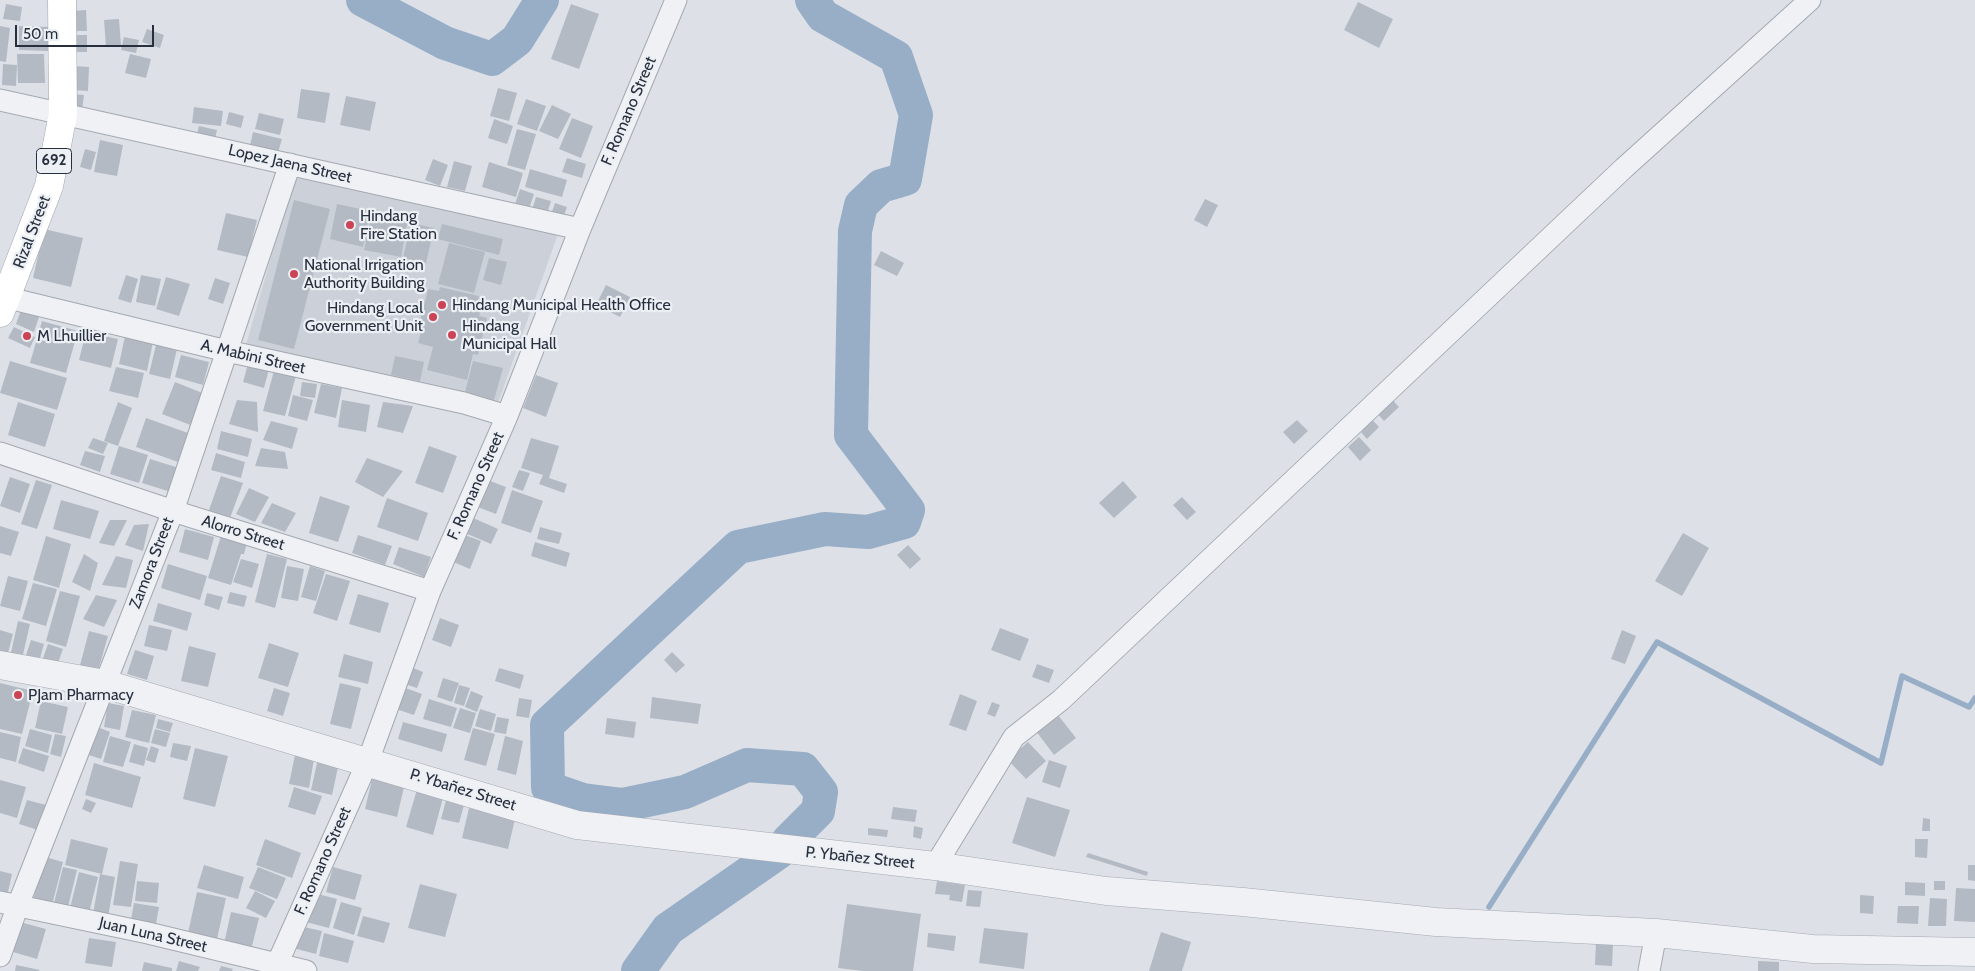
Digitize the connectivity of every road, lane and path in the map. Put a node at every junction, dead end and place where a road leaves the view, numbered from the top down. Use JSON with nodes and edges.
{"nodes":[{"id":1,"x":62,"y":0,"type":"edge"},
{"id":2,"x":676,"y":0,"type":"edge"},
{"id":3,"x":1810,"y":0,"type":"edge"},
{"id":4,"x":0,"y":100,"type":"edge"},
{"id":5,"x":63,"y":114,"type":"junction"},
{"id":6,"x":290,"y":164,"type":"junction"},
{"id":7,"x":580,"y":229,"type":"junction"},
{"id":8,"x":2,"y":302,"type":"edge"},
{"id":9,"x":227,"y":351,"type":"junction"},
{"id":10,"x":507,"y":416,"type":"junction"},
{"id":11,"x":0,"y":453,"type":"edge"},
{"id":12,"x":173,"y":511,"type":"junction"},
{"id":13,"x":430,"y":591,"type":"junction"},
{"id":14,"x":0,"y":665,"type":"edge"},
{"id":15,"x":105,"y":684,"type":"junction"},
{"id":16,"x":368,"y":761,"type":"junction"},
{"id":17,"x":935,"y":866,"type":"junction"},
{"id":18,"x":9,"y":904,"type":"edge"},
{"id":19,"x":1656,"y":933,"type":"junction"},
{"id":20,"x":1975,"y":952,"type":"edge"},
{"id":21,"x":0,"y":956,"type":"edge"},
{"id":22,"x":276,"y":967,"type":"edge"},
{"id":23,"x":306,"y":971,"type":"edge"},
{"id":24,"x":1650,"y":971,"type":"edge"}],
"edges":[{"from":1,"to":5,"type":"main road","name":"Rizal Street","number":"692"},
{"from":2,"to":7,"type":"street","name":"F. Romano Street"},
{"from":3,"to":17,"type":"street"},
{"from":4,"to":5,"type":"street","name":"Lopez Jaena Street"},
{"from":5,"to":6,"type":"street","name":"Lopez Jaena Street"},
{"from":5,"to":8,"type":"main road","name":"Rizal Street","number":"692"},
{"from":6,"to":7,"type":"street","name":"Lopez Jaena Street"},
{"from":6,"to":9,"type":"street","name":"Zamora Street"},
{"from":7,"to":10,"type":"street","name":"F. Romano Street"},
{"from":8,"to":9,"type":"street","name":"A. Mabini Street"},
{"from":9,"to":10,"type":"street","name":"A. Mabini Street"},
{"from":9,"to":12,"type":"street","name":"Zamora Street"},
{"from":10,"to":13,"type":"street","name":"F. Romano Street"},
{"from":11,"to":12,"type":"street","name":"Alorro Street"},
{"from":12,"to":13,"type":"street","name":"Alorro Street"},
{"from":12,"to":15,"type":"street","name":"Zamora Street"},
{"from":13,"to":16,"type":"street","name":"F. Romano Street"},
{"from":14,"to":15,"type":"street","name":"P. Ybañez Street"},
{"from":15,"to":16,"type":"street","name":"P. Ybañez Street"},
{"from":15,"to":18,"type":"street","name":"Zamora Street"},
{"from":16,"to":17,"type":"street","name":"P. Ybañez Street"},
{"from":16,"to":22,"type":"street","name":"F. Romano Street"},
{"from":17,"to":19,"type":"street","name":"P. Ybañez Street"},
{"from":18,"to":21,"type":"street","name":"Zamora Street"},
{"from":18,"to":22,"type":"street","name":"Juan Luna Street"},
{"from":19,"to":20,"type":"street","name":"P. Ybañez Street"},
{"from":19,"to":24,"type":"street"},
{"from":22,"to":23,"type":"street","name":"Juan Luna Street"}]}
